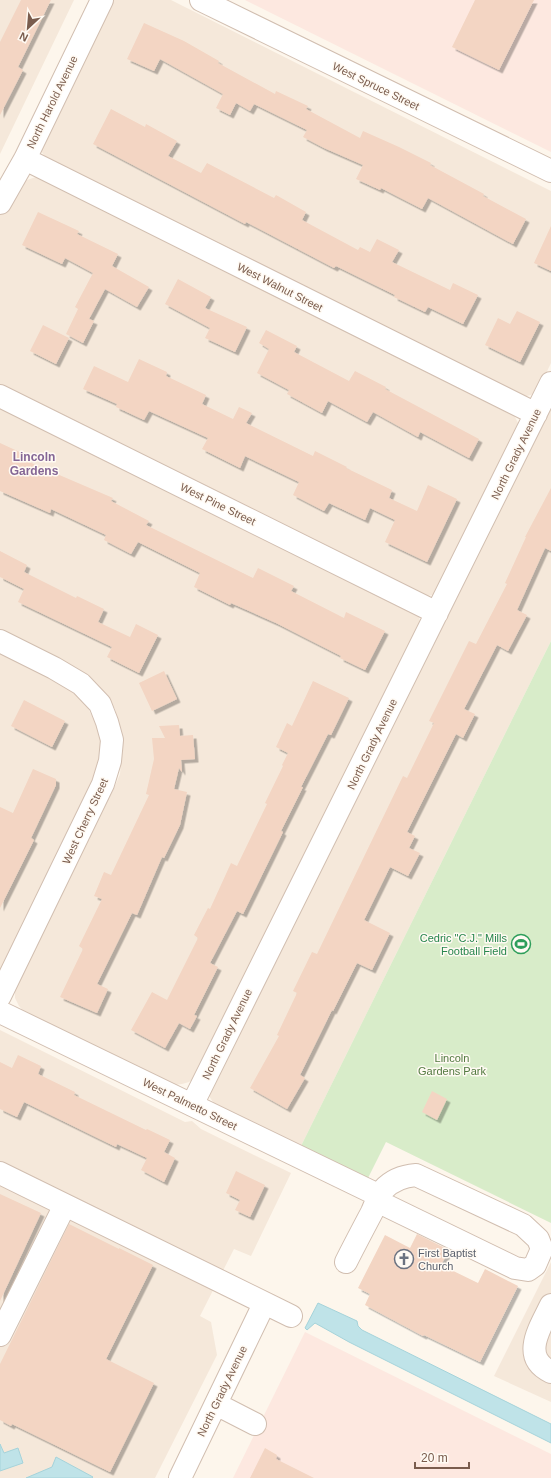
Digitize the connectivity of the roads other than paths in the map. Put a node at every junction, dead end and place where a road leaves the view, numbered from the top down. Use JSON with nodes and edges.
{"nodes":[{"id":1,"x":102,"y":0,"type":"edge"},
{"id":2,"x":201,"y":0,"type":"edge"},
{"id":3,"x":24,"y":159,"type":"junction"},
{"id":4,"x":551,"y":171,"type":"edge"},
{"id":5,"x":0,"y":203,"type":"edge"},
{"id":6,"x":551,"y":384,"type":"edge"},
{"id":7,"x":0,"y":396,"type":"edge"},
{"id":8,"x":536,"y":414,"type":"junction"},
{"id":9,"x":437,"y":612,"type":"junction"},
{"id":10,"x":0,"y":641,"type":"edge"},
{"id":11,"x":0,"y":996,"type":"edge"},
{"id":12,"x":0,"y":1012,"type":"edge"},
{"id":13,"x":192,"y":1104,"type":"junction"},
{"id":14,"x":0,"y":1173,"type":"edge"},
{"id":15,"x":378,"y":1198,"type":"junction"},
{"id":16,"x":65,"y":1205,"type":"junction"},
{"id":17,"x":346,"y":1262,"type":"dead end"},
{"id":18,"x":264,"y":1304,"type":"junction"},
{"id":19,"x":551,"y":1305,"type":"edge"},
{"id":20,"x":291,"y":1316,"type":"dead end"},
{"id":21,"x":0,"y":1335,"type":"edge"},
{"id":22,"x":551,"y":1372,"type":"edge"},
{"id":23,"x":216,"y":1404,"type":"junction"},
{"id":24,"x":255,"y":1424,"type":"dead end"},
{"id":25,"x":180,"y":1478,"type":"edge"}],
"edges":[{"from":1,"to":3,"type":"street","name":"North Harold Avenue"},
{"from":2,"to":4,"type":"street","name":"West Spruce Street"},
{"from":3,"to":5,"type":"street","name":"North Harold Avenue"},
{"from":3,"to":8,"type":"street","name":"West Walnut Street"},
{"from":6,"to":8,"type":"street","name":"North Grady Avenue"},
{"from":7,"to":9,"type":"street","name":"West Pine Street"},
{"from":8,"to":9,"type":"street","name":"North Grady Avenue"},
{"from":9,"to":13,"type":"street","name":"North Grady Avenue"},
{"from":10,"to":11,"type":"street","name":"West Cherry Street"},
{"from":12,"to":13,"type":"street","name":"West Palmetto Street"},
{"from":13,"to":15,"type":"street","name":"West Palmetto Street"},
{"from":14,"to":16,"type":"street"},
{"from":15,"to":15,"type":"street"},
{"from":15,"to":17,"type":"street"},
{"from":16,"to":18,"type":"street"},
{"from":16,"to":21,"type":"street"},
{"from":18,"to":20,"type":"street"},
{"from":18,"to":23,"type":"street","name":"North Grady Avenue"},
{"from":19,"to":22,"type":"street"},
{"from":23,"to":24,"type":"street"},
{"from":23,"to":25,"type":"street","name":"North Grady Avenue"}]}
